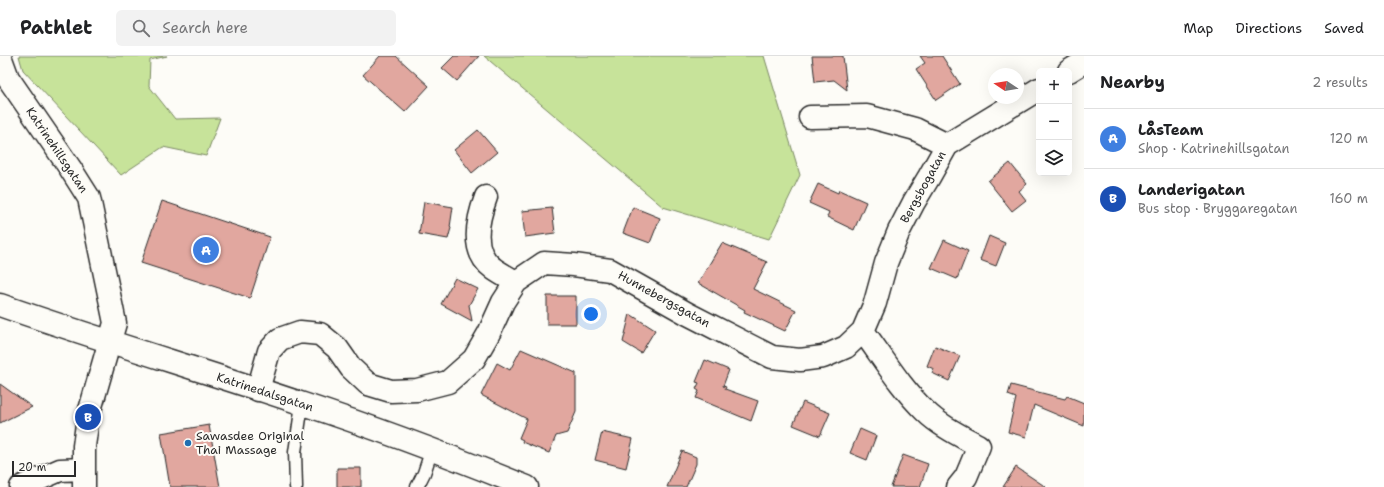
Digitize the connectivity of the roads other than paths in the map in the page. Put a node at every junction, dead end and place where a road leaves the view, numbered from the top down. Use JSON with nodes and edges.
{"nodes":[{"id":1,"x":0,"y":56,"type":"edge"},
{"id":2,"x":1084,"y":62,"type":"edge"},
{"id":3,"x":1072,"y":69,"type":"edge"},
{"id":4,"x":1036,"y":91,"type":"edge"},
{"id":5,"x":810,"y":117,"type":"dead end"},
{"id":6,"x":947,"y":145,"type":"junction"},
{"id":7,"x":486,"y":197,"type":"dead end"},
{"id":8,"x":516,"y":282,"type":"junction"},
{"id":9,"x":0,"y":305,"type":"edge"},
{"id":10,"x":863,"y":331,"type":"junction"},
{"id":11,"x":109,"y":342,"type":"junction"},
{"id":12,"x":258,"y":390,"type":"junction"},
{"id":13,"x":302,"y":404,"type":"junction"},
{"id":14,"x":432,"y":449,"type":"junction"},
{"id":15,"x":84,"y":478,"type":"edge"},
{"id":16,"x":21,"y":487,"type":"edge"},
{"id":17,"x":296,"y":487,"type":"edge"},
{"id":18,"x":417,"y":487,"type":"edge"},
{"id":19,"x":527,"y":487,"type":"edge"},
{"id":20,"x":958,"y":487,"type":"edge"}],
"edges":[{"from":1,"to":11,"type":"street","name":"Katrinehillsgatan"},
{"from":2,"to":3,"type":"street"},
{"from":4,"to":6,"type":"street","name":"Bergsbogatan"},
{"from":5,"to":6,"type":"street"},
{"from":6,"to":10,"type":"street","name":"Bergsbogatan"},
{"from":7,"to":8,"type":"street"},
{"from":8,"to":10,"type":"street","name":"Hunnebergsgatan"},
{"from":8,"to":12,"type":"street","name":"Hunnebergsgatan"},
{"from":9,"to":11,"type":"street","name":"Katrinedalsgatan"},
{"from":10,"to":20,"type":"street"},
{"from":11,"to":12,"type":"street","name":"Katrinedalsgatan"},
{"from":11,"to":15,"type":"street","name":"Katrinehillsgatan"},
{"from":12,"to":13,"type":"street","name":"Katrinedalsgatan"},
{"from":13,"to":14,"type":"street","name":"Katrinedalsgatan"},
{"from":13,"to":17,"type":"lane"},
{"from":14,"to":18,"type":"lane"},
{"from":14,"to":19,"type":"street","name":"Katrinedalsgatan"},
{"from":15,"to":16,"type":"street"}]}
